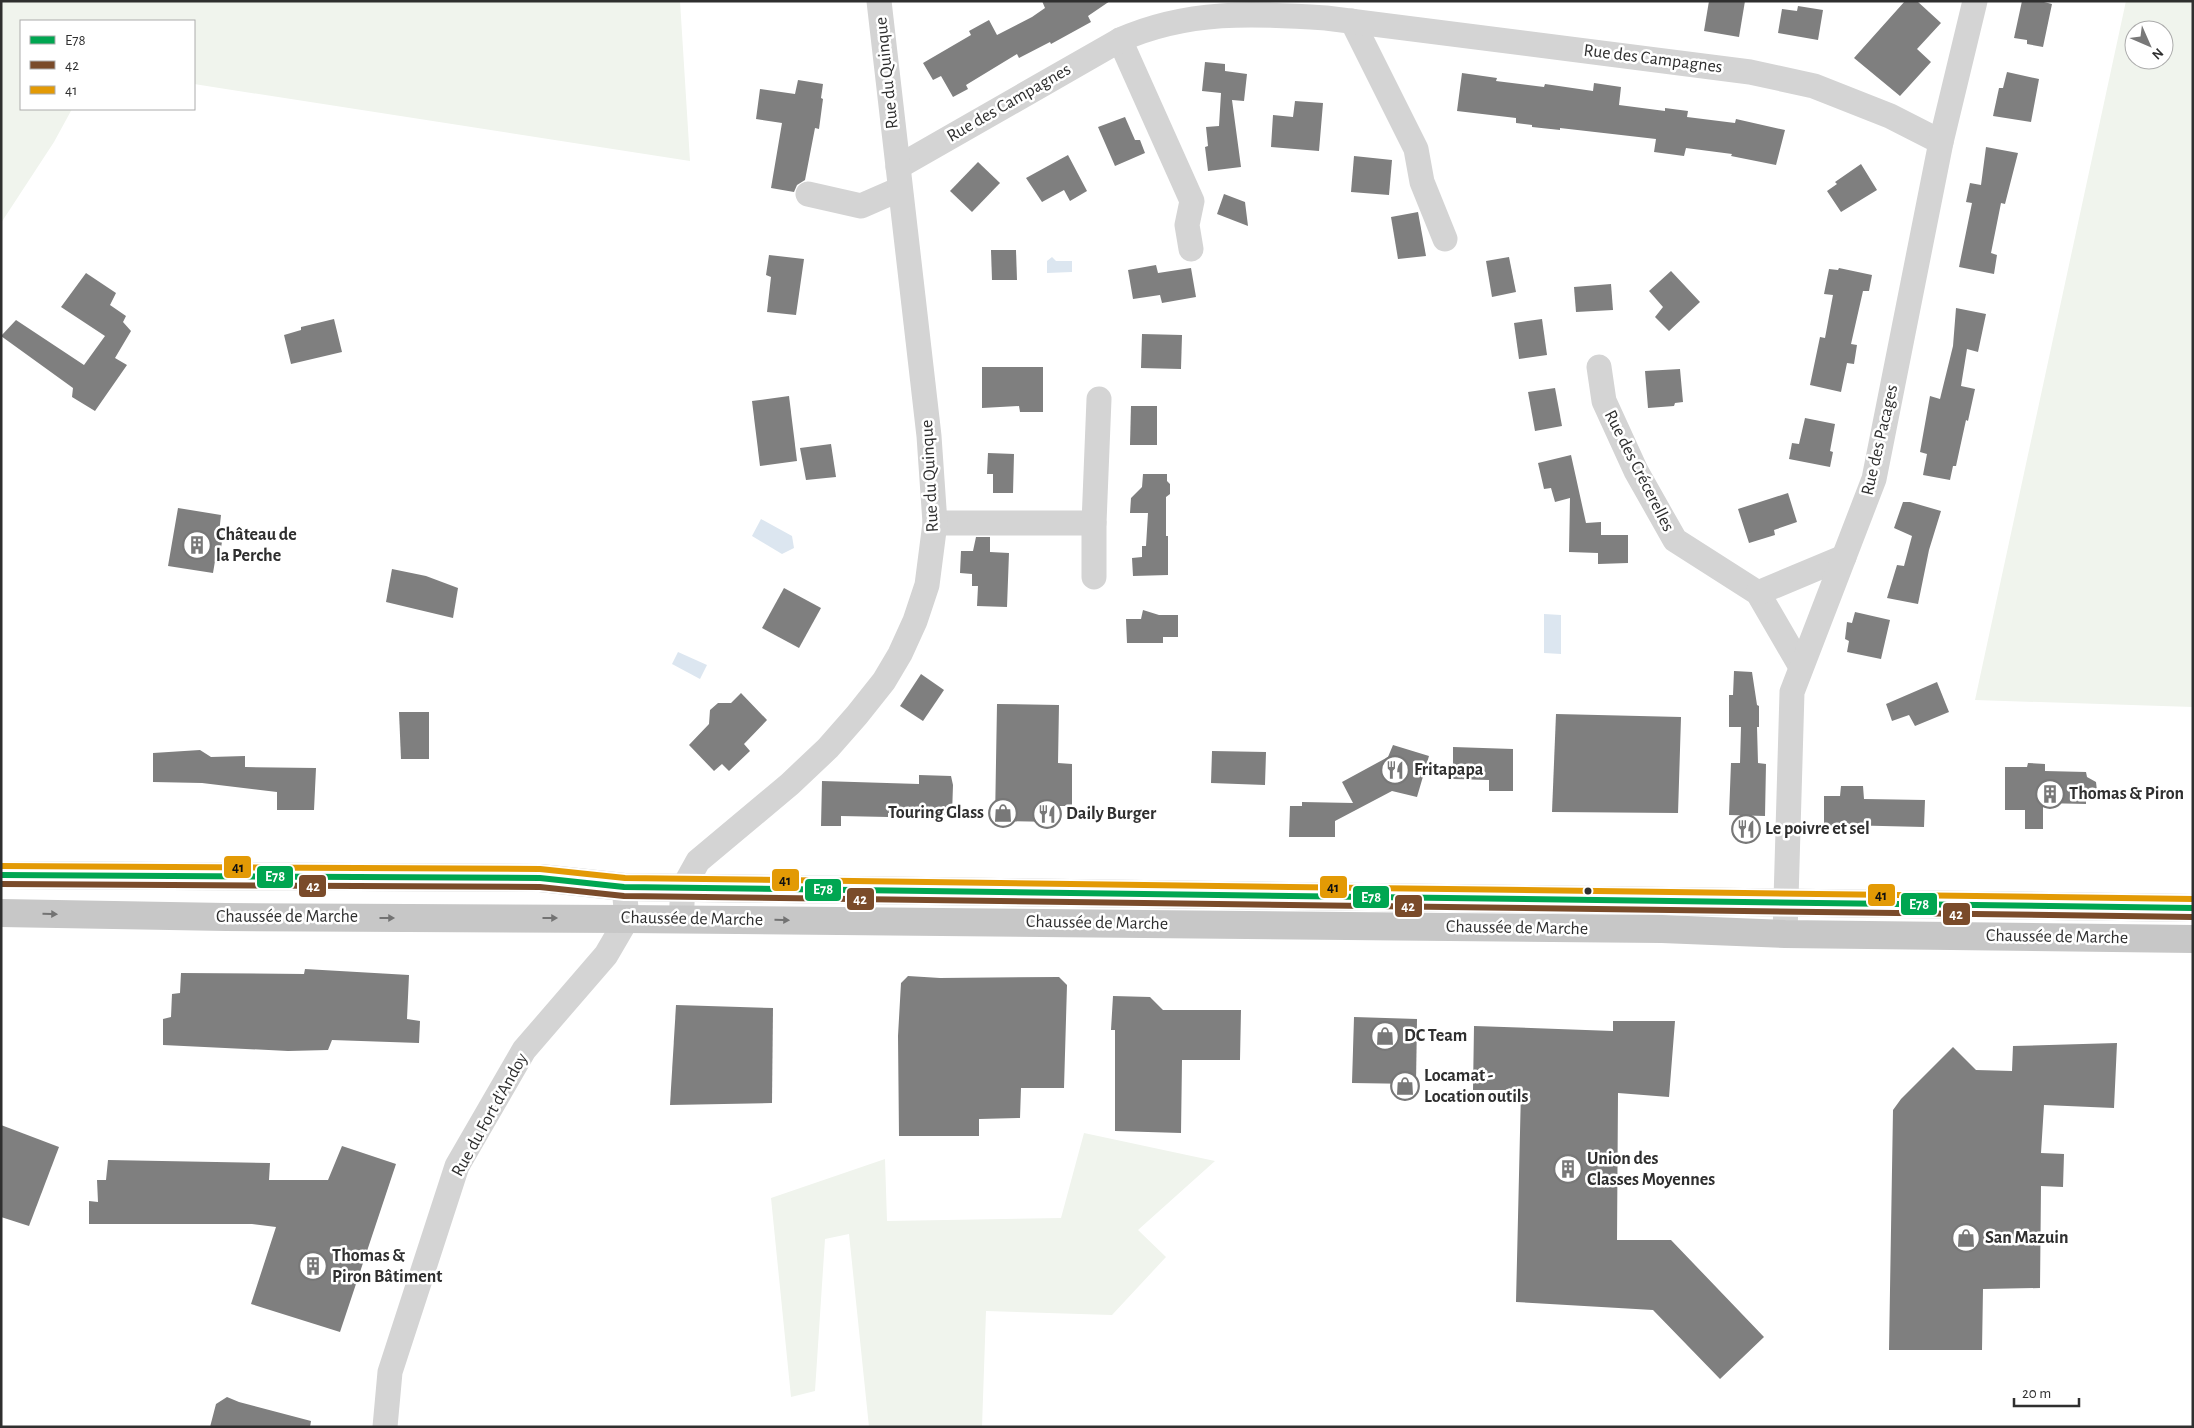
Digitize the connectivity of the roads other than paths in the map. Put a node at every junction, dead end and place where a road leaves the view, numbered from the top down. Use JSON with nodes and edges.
{"nodes":[{"id":1,"x":879,"y":1,"type":"edge"},
{"id":2,"x":1975,"y":1,"type":"edge"},
{"id":3,"x":1352,"y":21,"type":"junction"},
{"id":4,"x":1120,"y":40,"type":"junction"},
{"id":5,"x":1941,"y":142,"type":"junction"},
{"id":6,"x":899,"y":178,"type":"junction"},
{"id":7,"x":808,"y":194,"type":"dead end"},
{"id":8,"x":1445,"y":239,"type":"dead end"},
{"id":9,"x":1191,"y":249,"type":"dead end"},
{"id":10,"x":1599,"y":367,"type":"dead end"},
{"id":11,"x":1099,"y":399,"type":"dead end"},
{"id":12,"x":935,"y":523,"type":"junction"},
{"id":13,"x":1094,"y":523,"type":"junction"},
{"id":14,"x":1844,"y":557,"type":"junction"},
{"id":15,"x":1094,"y":577,"type":"dead end"},
{"id":16,"x":1758,"y":593,"type":"junction"},
{"id":17,"x":1801,"y":667,"type":"junction"},
{"id":18,"x":1,"y":875,"type":"edge"},
{"id":19,"x":624,"y":887,"type":"junction"},
{"id":20,"x":683,"y":888,"type":"junction"},
{"id":21,"x":1787,"y":902,"type":"junction"},
{"id":22,"x":2193,"y":908,"type":"edge"},
{"id":23,"x":1,"y":913,"type":"edge"},
{"id":24,"x":627,"y":919,"type":"junction"},
{"id":25,"x":681,"y":919,"type":"junction"},
{"id":26,"x":1785,"y":934,"type":"junction"},
{"id":27,"x":2193,"y":939,"type":"edge"},
{"id":28,"x":385,"y":1427,"type":"edge"}],
"edges":[{"from":1,"to":6,"type":"street","name":"Rue du Quinque"},
{"from":2,"to":5,"type":"street","name":"Rue des Pacages"},
{"from":3,"to":4,"type":"street","name":"Rue des Campagnes"},
{"from":3,"to":5,"type":"street","name":"Rue des Campagnes"},
{"from":3,"to":8,"type":"street"},
{"from":4,"to":6,"type":"street","name":"Rue des Campagnes"},
{"from":4,"to":9,"type":"street"},
{"from":5,"to":14,"type":"street","name":"Rue des Pacages"},
{"from":6,"to":7,"type":"street","name":"Rue des Campagnes"},
{"from":6,"to":12,"type":"street","name":"Rue du Quinque"},
{"from":10,"to":16,"type":"street","name":"Rue des Crécerelles"},
{"from":11,"to":13,"type":"street"},
{"from":12,"to":13,"type":"street"},
{"from":12,"to":20,"type":"street","name":"Rue du Quinque"},
{"from":13,"to":15,"type":"street"},
{"from":14,"to":16,"type":"street"},
{"from":14,"to":17,"type":"street","name":"Rue des Pacages"},
{"from":16,"to":17,"type":"street","name":"Rue des Crécerelles"},
{"from":17,"to":21,"type":"street","name":"Rue des Pacages"},
{"from":18,"to":19,"type":"main road","name":"Chaussée de Marche"},
{"from":19,"to":20,"type":"main road","name":"Chaussée de Marche"},
{"from":19,"to":24,"type":"street"},
{"from":20,"to":21,"type":"main road","name":"Chaussée de Marche"},
{"from":20,"to":25,"type":"street","name":"Rue du Quinque"},
{"from":21,"to":22,"type":"main road","name":"Chaussée de Marche"},
{"from":21,"to":26,"type":"street","name":"Rue des Pacages"},
{"from":23,"to":24,"type":"main road","name":"Chaussée de Marche","one_way":true},
{"from":24,"to":25,"type":"main road","name":"Chaussée de Marche"},
{"from":24,"to":28,"type":"street","name":"Rue du Fort d'Andoy"},
{"from":25,"to":26,"type":"main road","name":"Chaussée de Marche","one_way":true},
{"from":26,"to":27,"type":"main road","name":"Chaussée de Marche"}]}
